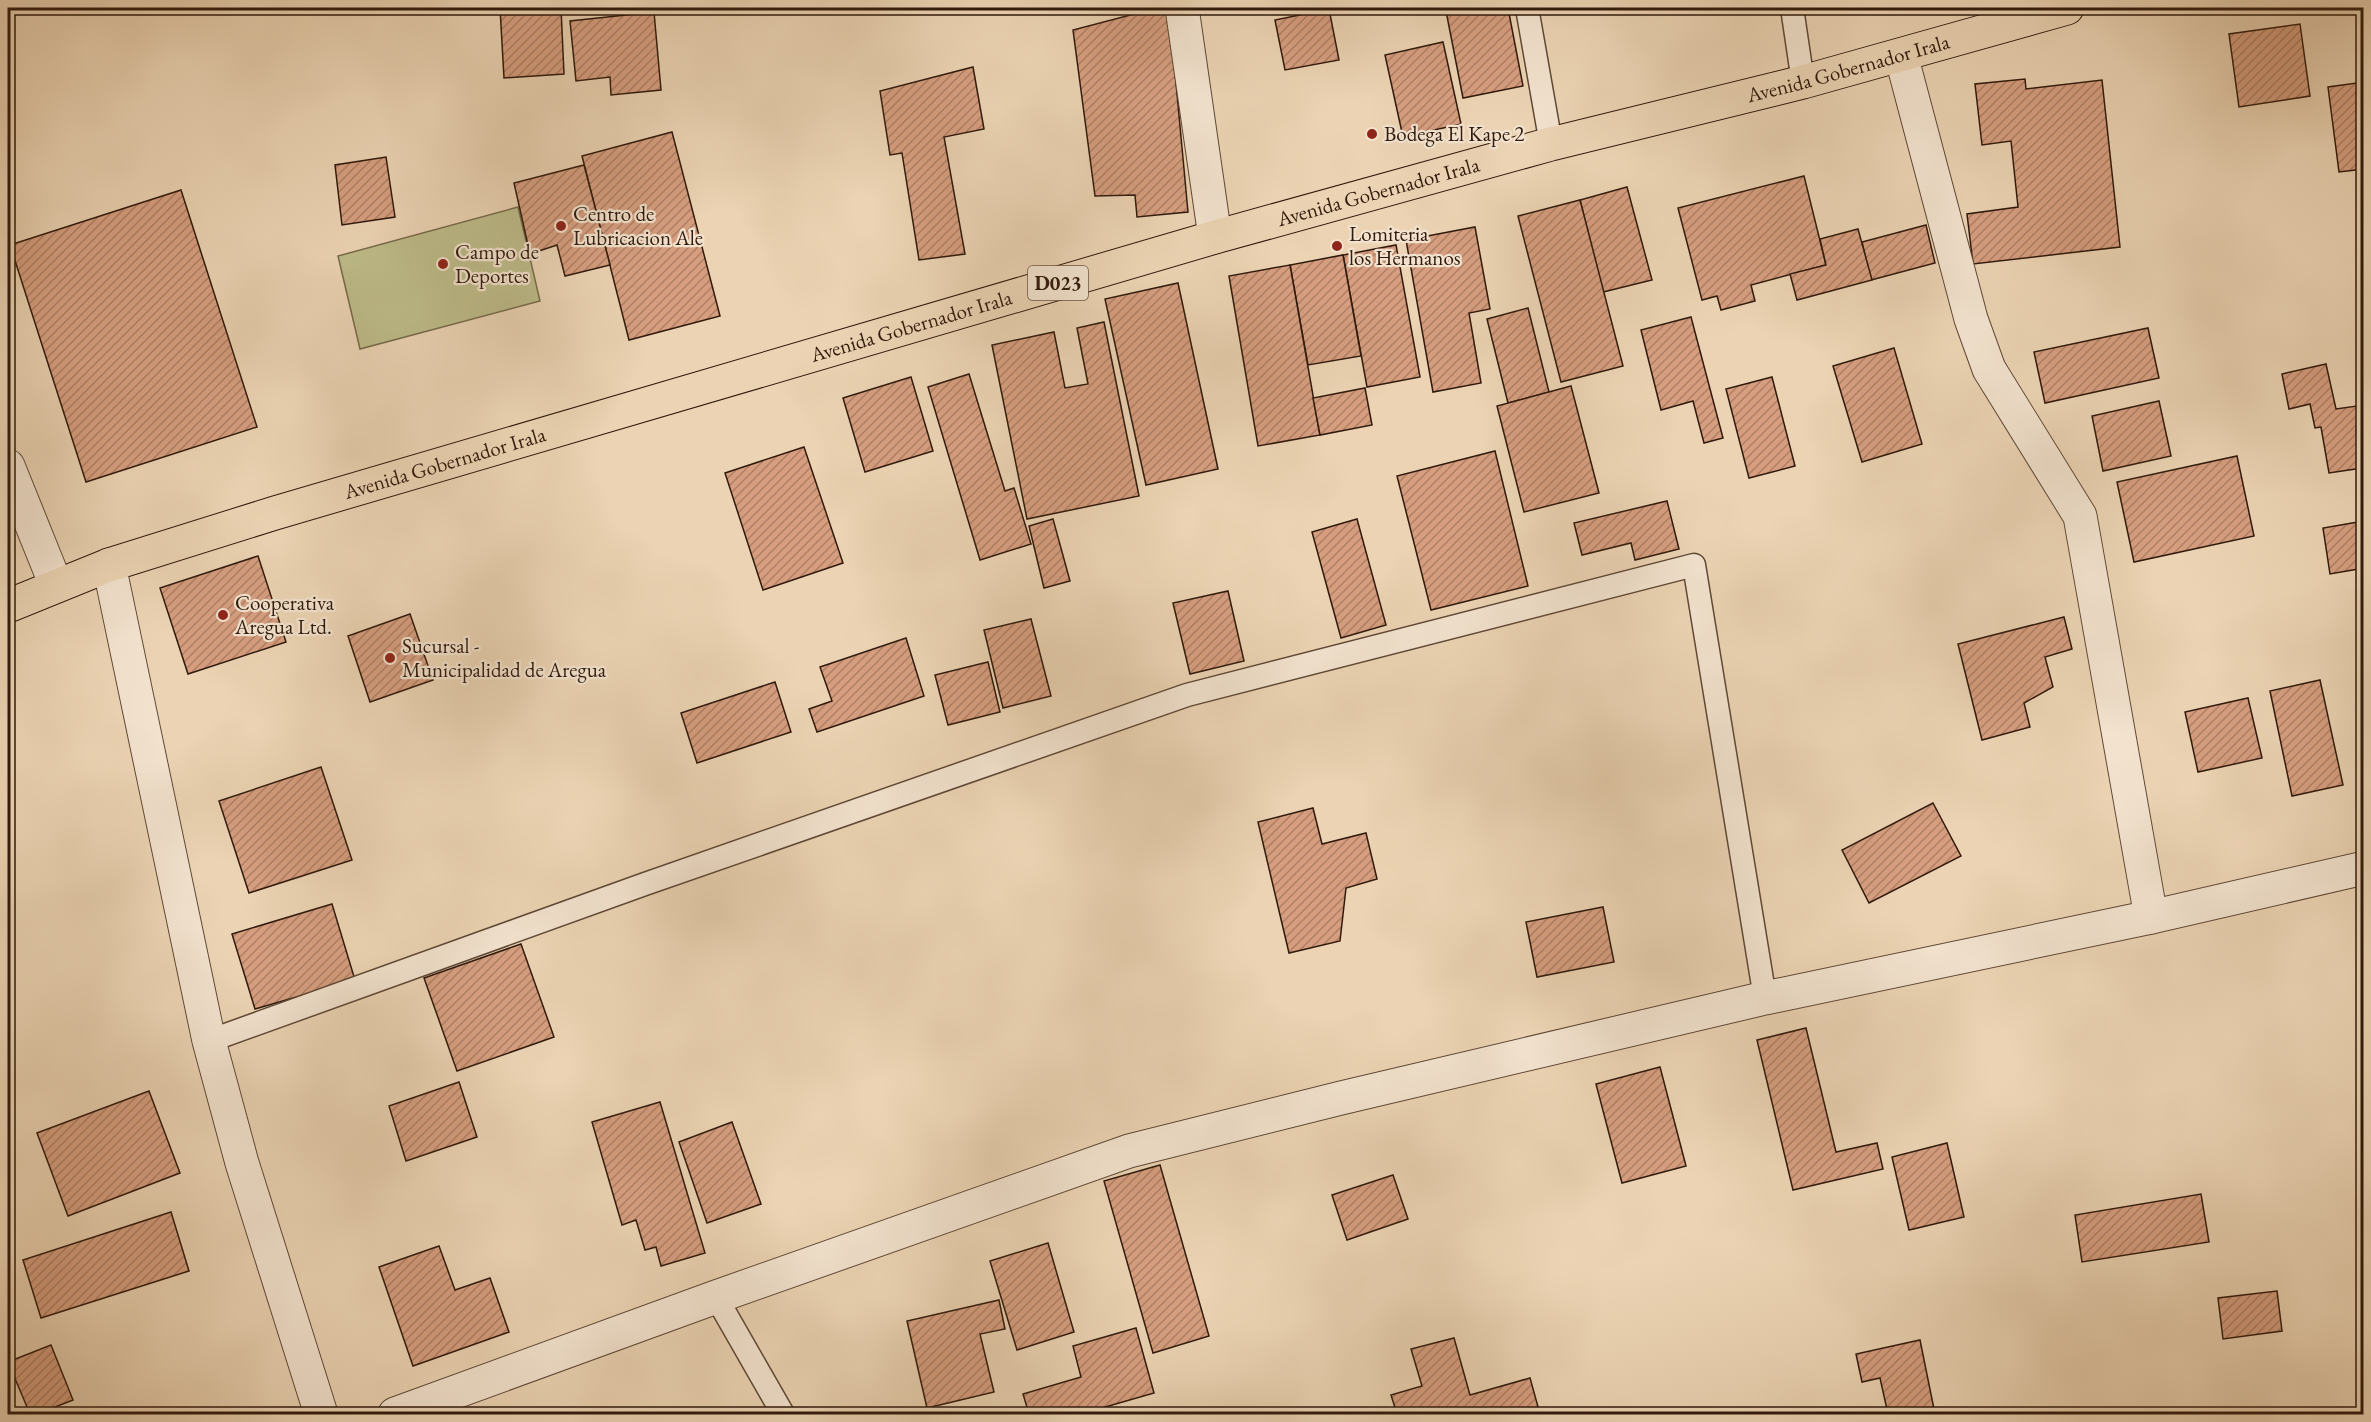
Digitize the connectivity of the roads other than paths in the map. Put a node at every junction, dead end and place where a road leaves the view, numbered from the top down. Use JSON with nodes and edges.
{"nodes":[{"id":1,"x":1182,"y":8,"type":"edge"},
{"id":2,"x":1527,"y":8,"type":"edge"},
{"id":3,"x":1792,"y":8,"type":"edge"},
{"id":4,"x":2067,"y":8,"type":"edge"},
{"id":5,"x":1901,"y":55,"type":"junction"},
{"id":6,"x":1803,"y":82,"type":"junction"},
{"id":7,"x":1551,"y":144,"type":"junction"},
{"id":8,"x":1215,"y":237,"type":"junction"},
{"id":9,"x":8,"y":466,"type":"edge"},
{"id":10,"x":109,"y":565,"type":"junction"},
{"id":11,"x":56,"y":585,"type":"junction"},
{"id":12,"x":8,"y":606,"type":"edge"},
{"id":13,"x":2364,"y":868,"type":"edge"},
{"id":14,"x":2151,"y":918,"type":"junction"},
{"id":15,"x":1765,"y":998,"type":"junction"},
{"id":16,"x":209,"y":1041,"type":"junction"},
{"id":17,"x":716,"y":1297,"type":"junction"},
{"id":18,"x":321,"y":1414,"type":"edge"},
{"id":19,"x":395,"y":1414,"type":"edge"},
{"id":20,"x":783,"y":1414,"type":"edge"}],
"edges":[{"from":1,"to":8,"type":"street"},
{"from":2,"to":7,"type":"lane"},
{"from":3,"to":6,"type":"lane"},
{"from":4,"to":5,"type":"main road","name":"Avenida Gobernador Irala","number":"D023"},
{"from":5,"to":6,"type":"main road","name":"Avenida Gobernador Irala","number":"D023"},
{"from":5,"to":14,"type":"street"},
{"from":6,"to":7,"type":"main road","name":"Avenida Gobernador Irala","number":"D023"},
{"from":7,"to":8,"type":"main road","name":"Avenida Gobernador Irala","number":"D023"},
{"from":8,"to":10,"type":"main road","name":"Avenida Gobernador Irala","number":"D023"},
{"from":9,"to":11,"type":"street"},
{"from":10,"to":11,"type":"main road","name":"Avenida Gobernador Irala","number":"D023"},
{"from":10,"to":16,"type":"street"},
{"from":11,"to":12,"type":"main road","name":"Avenida Gobernador Irala","number":"D023"},
{"from":13,"to":14,"type":"street"},
{"from":14,"to":15,"type":"street"},
{"from":15,"to":16,"type":"lane"},
{"from":15,"to":17,"type":"street"},
{"from":16,"to":18,"type":"street"},
{"from":17,"to":19,"type":"street"},
{"from":17,"to":20,"type":"lane"}]}
